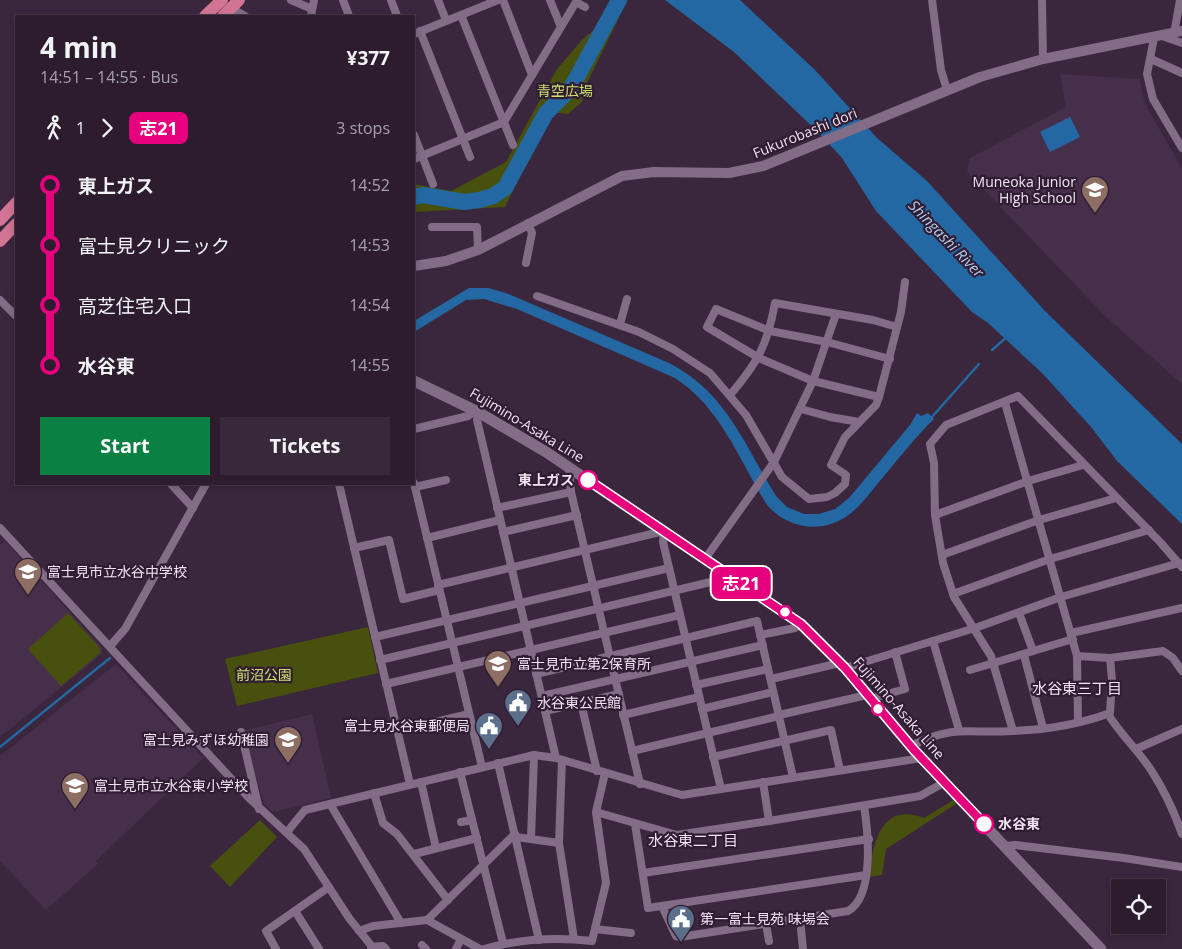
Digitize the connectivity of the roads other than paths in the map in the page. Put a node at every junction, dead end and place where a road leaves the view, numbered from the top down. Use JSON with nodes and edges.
{"nodes":[{"id":1,"x":291,"y":0,"type":"edge"},
{"id":2,"x":343,"y":0,"type":"edge"},
{"id":3,"x":390,"y":0,"type":"edge"},
{"id":4,"x":438,"y":0,"type":"edge"},
{"id":5,"x":498,"y":0,"type":"edge"},
{"id":6,"x":503,"y":0,"type":"edge"},
{"id":7,"x":550,"y":0,"type":"edge"},
{"id":8,"x":932,"y":0,"type":"edge"},
{"id":9,"x":1042,"y":0,"type":"edge"},
{"id":10,"x":1180,"y":0,"type":"edge"},
{"id":11,"x":486,"y":2,"type":"edge"},
{"id":12,"x":224,"y":4,"type":"edge"},
{"id":13,"x":314,"y":6,"type":"edge"},
{"id":14,"x":585,"y":7,"type":"dead end"},
{"id":15,"x":207,"y":15,"type":"edge"},
{"id":16,"x":243,"y":15,"type":"edge"},
{"id":17,"x":349,"y":15,"type":"edge"},
{"id":18,"x":397,"y":15,"type":"edge"},
{"id":19,"x":461,"y":15,"type":"junction"},
{"id":20,"x":446,"y":20,"type":"junction"},
{"id":21,"x":560,"y":27,"type":"junction"},
{"id":22,"x":417,"y":32,"type":"edge"},
{"id":23,"x":1178,"y":33,"type":"edge"},
{"id":24,"x":1158,"y":37,"type":"junction"},
{"id":25,"x":1182,"y":43,"type":"edge"},
{"id":26,"x":1043,"y":59,"type":"junction"},
{"id":27,"x":1151,"y":59,"type":"junction"},
{"id":28,"x":1182,"y":73,"type":"edge"},
{"id":29,"x":532,"y":74,"type":"junction"},
{"id":30,"x":947,"y":90,"type":"junction"},
{"id":31,"x":504,"y":122,"type":"junction"},
{"id":32,"x":415,"y":138,"type":"edge"},
{"id":33,"x":463,"y":139,"type":"junction"},
{"id":34,"x":513,"y":146,"type":"dead end"},
{"id":35,"x":1182,"y":148,"type":"edge"},
{"id":36,"x":422,"y":155,"type":"junction"},
{"id":37,"x":470,"y":157,"type":"dead end"},
{"id":38,"x":415,"y":158,"type":"edge"},
{"id":39,"x":433,"y":184,"type":"dead end"},
{"id":40,"x":15,"y":204,"type":"edge"},
{"id":41,"x":0,"y":222,"type":"edge"},
{"id":42,"x":528,"y":224,"type":"junction"},
{"id":43,"x":15,"y":226,"type":"edge"},
{"id":44,"x":432,"y":227,"type":"dead end"},
{"id":45,"x":0,"y":241,"type":"edge"},
{"id":46,"x":478,"y":250,"type":"junction"},
{"id":47,"x":526,"y":263,"type":"dead end"},
{"id":48,"x":415,"y":266,"type":"edge"},
{"id":49,"x":905,"y":282,"type":"dead end"},
{"id":50,"x":537,"y":296,"type":"dead end"},
{"id":51,"x":627,"y":299,"type":"dead end"},
{"id":52,"x":0,"y":300,"type":"edge"},
{"id":53,"x":836,"y":314,"type":"junction"},
{"id":54,"x":15,"y":315,"type":"edge"},
{"id":55,"x":620,"y":324,"type":"junction"},
{"id":56,"x":897,"y":327,"type":"junction"},
{"id":57,"x":770,"y":331,"type":"junction"},
{"id":58,"x":826,"y":342,"type":"junction"},
{"id":59,"x":759,"y":358,"type":"junction"},
{"id":60,"x":890,"y":359,"type":"junction"},
{"id":61,"x":415,"y":381,"type":"edge"},
{"id":62,"x":813,"y":381,"type":"junction"},
{"id":63,"x":730,"y":395,"type":"junction"},
{"id":64,"x":879,"y":397,"type":"junction"},
{"id":65,"x":1005,"y":402,"type":"junction"},
{"id":66,"x":800,"y":409,"type":"junction"},
{"id":67,"x":476,"y":411,"type":"junction"},
{"id":68,"x":859,"y":422,"type":"junction"},
{"id":69,"x":415,"y":429,"type":"edge"},
{"id":70,"x":774,"y":462,"type":"junction"},
{"id":71,"x":1084,"y":466,"type":"junction"},
{"id":72,"x":569,"y":467,"type":"junction"},
{"id":73,"x":446,"y":480,"type":"dead end"},
{"id":74,"x":1028,"y":481,"type":"junction"},
{"id":75,"x":172,"y":485,"type":"edge"},
{"id":76,"x":205,"y":485,"type":"edge"},
{"id":77,"x":339,"y":485,"type":"edge"},
{"id":78,"x":414,"y":485,"type":"edge"},
{"id":79,"x":415,"y":485,"type":"edge"},
{"id":80,"x":571,"y":492,"type":"junction"},
{"id":81,"x":1116,"y":498,"type":"junction"},
{"id":82,"x":193,"y":508,"type":"junction"},
{"id":83,"x":497,"y":508,"type":"junction"},
{"id":84,"x":935,"y":514,"type":"junction"},
{"id":85,"x":577,"y":515,"type":"junction"},
{"id":86,"x":500,"y":520,"type":"junction"},
{"id":87,"x":1039,"y":520,"type":"junction"},
{"id":88,"x":0,"y":528,"type":"edge"},
{"id":89,"x":1149,"y":530,"type":"junction"},
{"id":90,"x":664,"y":531,"type":"junction"},
{"id":91,"x":503,"y":532,"type":"junction"},
{"id":92,"x":427,"y":538,"type":"junction"},
{"id":93,"x":354,"y":548,"type":"junction"},
{"id":94,"x":586,"y":551,"type":"junction"},
{"id":95,"x":942,"y":555,"type":"junction"},
{"id":96,"x":705,"y":559,"type":"junction"},
{"id":97,"x":1050,"y":559,"type":"junction"},
{"id":98,"x":1181,"y":565,"type":"edge"},
{"id":99,"x":669,"y":568,"type":"junction"},
{"id":100,"x":511,"y":569,"type":"junction"},
{"id":101,"x":732,"y":577,"type":"junction"},
{"id":102,"x":594,"y":586,"type":"junction"},
{"id":103,"x":439,"y":588,"type":"junction"},
{"id":104,"x":674,"y":591,"type":"junction"},
{"id":105,"x":953,"y":594,"type":"junction"},
{"id":106,"x":1061,"y":598,"type":"junction"},
{"id":107,"x":520,"y":603,"type":"junction"},
{"id":108,"x":599,"y":608,"type":"junction"},
{"id":109,"x":1182,"y":608,"type":"edge"},
{"id":110,"x":1019,"y":613,"type":"junction"},
{"id":111,"x":680,"y":615,"type":"junction"},
{"id":112,"x":447,"y":620,"type":"junction"},
{"id":113,"x":801,"y":624,"type":"junction"},
{"id":114,"x":525,"y":626,"type":"junction"},
{"id":115,"x":975,"y":628,"type":"junction"},
{"id":116,"x":605,"y":632,"type":"junction"},
{"id":117,"x":760,"y":635,"type":"junction"},
{"id":118,"x":1072,"y":636,"type":"junction"},
{"id":119,"x":375,"y":637,"type":"junction"},
{"id":120,"x":686,"y":638,"type":"junction"},
{"id":121,"x":932,"y":641,"type":"junction"},
{"id":122,"x":452,"y":643,"type":"junction"},
{"id":123,"x":763,"y":645,"type":"junction"},
{"id":124,"x":530,"y":650,"type":"junction"},
{"id":125,"x":114,"y":651,"type":"junction"},
{"id":126,"x":1033,"y":651,"type":"junction"},
{"id":127,"x":895,"y":652,"type":"junction"},
{"id":128,"x":1024,"y":655,"type":"junction"},
{"id":129,"x":610,"y":656,"type":"junction"},
{"id":130,"x":1077,"y":656,"type":"junction"},
{"id":131,"x":1110,"y":658,"type":"junction"},
{"id":132,"x":380,"y":660,"type":"junction"},
{"id":133,"x":691,"y":662,"type":"junction"},
{"id":134,"x":994,"y":663,"type":"junction"},
{"id":135,"x":842,"y":666,"type":"junction"},
{"id":136,"x":458,"y":667,"type":"junction"},
{"id":137,"x":768,"y":669,"type":"junction"},
{"id":138,"x":970,"y":670,"type":"dead end"},
{"id":139,"x":1182,"y":671,"type":"edge"},
{"id":140,"x":536,"y":674,"type":"junction"},
{"id":141,"x":771,"y":679,"type":"junction"},
{"id":142,"x":616,"y":680,"type":"junction"},
{"id":143,"x":386,"y":684,"type":"junction"},
{"id":144,"x":696,"y":685,"type":"junction"},
{"id":145,"x":773,"y":692,"type":"junction"},
{"id":146,"x":619,"y":694,"type":"junction"},
{"id":147,"x":542,"y":696,"type":"junction"},
{"id":148,"x":699,"y":697,"type":"junction"},
{"id":149,"x":868,"y":697,"type":"junction"},
{"id":150,"x":581,"y":703,"type":"junction"},
{"id":151,"x":702,"y":708,"type":"junction"},
{"id":152,"x":545,"y":711,"type":"junction"},
{"id":153,"x":469,"y":714,"type":"junction"},
{"id":154,"x":1108,"y":714,"type":"junction"},
{"id":155,"x":623,"y":715,"type":"junction"},
{"id":156,"x":779,"y":716,"type":"junction"},
{"id":157,"x":1078,"y":721,"type":"junction"},
{"id":158,"x":1043,"y":728,"type":"junction"},
{"id":159,"x":1182,"y":729,"type":"edge"},
{"id":160,"x":959,"y":730,"type":"junction"},
{"id":161,"x":241,"y":732,"type":"dead end"},
{"id":162,"x":397,"y":732,"type":"junction"},
{"id":163,"x":1012,"y":732,"type":"junction"},
{"id":164,"x":708,"y":733,"type":"junction"},
{"id":165,"x":785,"y":741,"type":"junction"},
{"id":166,"x":911,"y":746,"type":"junction"},
{"id":167,"x":1136,"y":749,"type":"junction"},
{"id":168,"x":632,"y":750,"type":"junction"},
{"id":169,"x":534,"y":755,"type":"junction"},
{"id":170,"x":713,"y":757,"type":"junction"},
{"id":171,"x":922,"y":758,"type":"junction"},
{"id":172,"x":559,"y":759,"type":"junction"},
{"id":173,"x":498,"y":763,"type":"junction"},
{"id":174,"x":482,"y":767,"type":"junction"},
{"id":175,"x":840,"y":770,"type":"junction"},
{"id":176,"x":460,"y":772,"type":"junction"},
{"id":177,"x":601,"y":772,"type":"junction"},
{"id":178,"x":793,"y":777,"type":"junction"},
{"id":179,"x":421,"y":782,"type":"junction"},
{"id":180,"x":763,"y":782,"type":"junction"},
{"id":181,"x":945,"y":782,"type":"junction"},
{"id":182,"x":410,"y":784,"type":"junction"},
{"id":183,"x":640,"y":784,"type":"junction"},
{"id":184,"x":720,"y":789,"type":"junction"},
{"id":185,"x":374,"y":793,"type":"junction"},
{"id":186,"x":330,"y":804,"type":"junction"},
{"id":187,"x":864,"y":806,"type":"junction"},
{"id":188,"x":259,"y":809,"type":"junction"},
{"id":189,"x":596,"y":812,"type":"junction"},
{"id":190,"x":472,"y":820,"type":"junction"},
{"id":191,"x":769,"y":821,"type":"junction"},
{"id":192,"x":461,"y":822,"type":"dead end"},
{"id":193,"x":635,"y":824,"type":"junction"},
{"id":194,"x":287,"y":832,"type":"junction"},
{"id":195,"x":1182,"y":834,"type":"edge"},
{"id":196,"x":515,"y":835,"type":"junction"},
{"id":197,"x":477,"y":838,"type":"junction"},
{"id":198,"x":531,"y":838,"type":"junction"},
{"id":199,"x":869,"y":839,"type":"junction"},
{"id":200,"x":559,"y":843,"type":"junction"},
{"id":201,"x":1005,"y":846,"type":"junction"},
{"id":202,"x":436,"y":848,"type":"junction"},
{"id":203,"x":414,"y":854,"type":"junction"},
{"id":204,"x":483,"y":864,"type":"junction"},
{"id":205,"x":1182,"y":868,"type":"edge"},
{"id":206,"x":643,"y":874,"type":"junction"},
{"id":207,"x":866,"y":875,"type":"junction"},
{"id":208,"x":329,"y":887,"type":"junction"},
{"id":209,"x":448,"y":900,"type":"junction"},
{"id":210,"x":662,"y":906,"type":"junction"},
{"id":211,"x":295,"y":911,"type":"junction"},
{"id":212,"x":800,"y":918,"type":"junction"},
{"id":213,"x":427,"y":920,"type":"junction"},
{"id":214,"x":401,"y":923,"type":"junction"},
{"id":215,"x":766,"y":924,"type":"junction"},
{"id":216,"x":595,"y":930,"type":"junction"},
{"id":217,"x":359,"y":931,"type":"junction"},
{"id":218,"x":631,"y":933,"type":"dead end"},
{"id":219,"x":461,"y":939,"type":"junction"},
{"id":220,"x":574,"y":939,"type":"junction"},
{"id":221,"x":540,"y":940,"type":"junction"},
{"id":222,"x":768,"y":940,"type":"dead end"},
{"id":223,"x":503,"y":944,"type":"junction"},
{"id":224,"x":372,"y":948,"type":"edge"},
{"id":225,"x":276,"y":949,"type":"edge"},
{"id":226,"x":318,"y":949,"type":"edge"},
{"id":227,"x":386,"y":949,"type":"edge"},
{"id":228,"x":456,"y":949,"type":"edge"},
{"id":229,"x":480,"y":949,"type":"edge"},
{"id":230,"x":484,"y":949,"type":"edge"},
{"id":231,"x":804,"y":949,"type":"edge"},
{"id":232,"x":1102,"y":949,"type":"edge"}],
"edges":[{"from":1,"to":13,"type":"street"},
{"from":2,"to":17,"type":"street"},
{"from":3,"to":18,"type":"street"},
{"from":4,"to":20,"type":"street"},
{"from":5,"to":11,"type":"street"},
{"from":6,"to":29,"type":"street"},
{"from":7,"to":21,"type":"street"},
{"from":8,"to":30,"type":"street"},
{"from":9,"to":26,"type":"street"},
{"from":10,"to":23,"type":"street"},
{"from":11,"to":19,"type":"street"},
{"from":12,"to":15,"type":"highway"},
{"from":12,"to":16,"type":"street"},
{"from":14,"to":21,"type":"street"},
{"from":19,"to":20,"type":"street"},
{"from":19,"to":31,"type":"street"},
{"from":20,"to":22,"type":"street"},
{"from":21,"to":29,"type":"street"},
{"from":22,"to":33,"type":"street"},
{"from":23,"to":24,"type":"street","name":"Fukurobashi dori"},
{"from":24,"to":25,"type":"street"},
{"from":24,"to":26,"type":"street","name":"Fukurobashi dori"},
{"from":24,"to":27,"type":"street"},
{"from":26,"to":30,"type":"street","name":"Fukurobashi dori"},
{"from":27,"to":28,"type":"street"},
{"from":27,"to":35,"type":"street"},
{"from":29,"to":31,"type":"street"},
{"from":30,"to":42,"type":"street","name":"Fukurobashi dori"},
{"from":31,"to":33,"type":"street"},
{"from":31,"to":34,"type":"street"},
{"from":32,"to":36,"type":"street"},
{"from":33,"to":36,"type":"street"},
{"from":33,"to":37,"type":"street"},
{"from":36,"to":38,"type":"street"},
{"from":36,"to":39,"type":"street"},
{"from":40,"to":41,"type":"highway"},
{"from":41,"to":43,"type":"main road"},
{"from":42,"to":46,"type":"street","name":"Fukurobashi dori"},
{"from":42,"to":47,"type":"street"},
{"from":43,"to":45,"type":"highway"},
{"from":44,"to":46,"type":"street"},
{"from":46,"to":48,"type":"street","name":"Fukurobashi dori"},
{"from":49,"to":56,"type":"street"},
{"from":50,"to":55,"type":"street"},
{"from":51,"to":55,"type":"street"},
{"from":52,"to":54,"type":"street"},
{"from":53,"to":56,"type":"street"},
{"from":53,"to":57,"type":"street"},
{"from":53,"to":58,"type":"street"},
{"from":55,"to":63,"type":"street"},
{"from":56,"to":60,"type":"street"},
{"from":57,"to":58,"type":"street"},
{"from":57,"to":59,"type":"street"},
{"from":57,"to":59,"type":"street"},
{"from":58,"to":60,"type":"street"},
{"from":58,"to":62,"type":"street"},
{"from":59,"to":62,"type":"street"},
{"from":59,"to":63,"type":"street"},
{"from":60,"to":64,"type":"street"},
{"from":61,"to":67,"type":"main road","name":"Fujimino-Asaka Line"},
{"from":62,"to":64,"type":"street"},
{"from":62,"to":66,"type":"street"},
{"from":63,"to":70,"type":"street"},
{"from":64,"to":68,"type":"street"},
{"from":65,"to":71,"type":"street"},
{"from":65,"to":74,"type":"street"},
{"from":65,"to":84,"type":"street"},
{"from":66,"to":68,"type":"street"},
{"from":66,"to":70,"type":"street"},
{"from":67,"to":69,"type":"street"},
{"from":67,"to":72,"type":"main road","name":"Fujimino-Asaka Line"},
{"from":67,"to":83,"type":"street"},
{"from":68,"to":70,"type":"street"},
{"from":70,"to":96,"type":"street"},
{"from":71,"to":74,"type":"street"},
{"from":71,"to":81,"type":"street"},
{"from":72,"to":80,"type":"street"},
{"from":72,"to":90,"type":"main road","name":"Fujimino-Asaka Line"},
{"from":73,"to":79,"type":"street"},
{"from":74,"to":84,"type":"street"},
{"from":74,"to":87,"type":"street"},
{"from":75,"to":82,"type":"street"},
{"from":76,"to":82,"type":"street"},
{"from":77,"to":93,"type":"street"},
{"from":78,"to":92,"type":"street"},
{"from":80,"to":83,"type":"street"},
{"from":80,"to":85,"type":"street"},
{"from":81,"to":87,"type":"street"},
{"from":81,"to":89,"type":"street"},
{"from":82,"to":125,"type":"street"},
{"from":83,"to":86,"type":"street"},
{"from":84,"to":95,"type":"street"},
{"from":85,"to":91,"type":"street"},
{"from":85,"to":94,"type":"street"},
{"from":86,"to":91,"type":"street"},
{"from":86,"to":92,"type":"street"},
{"from":87,"to":95,"type":"street"},
{"from":87,"to":97,"type":"street"},
{"from":88,"to":125,"type":"street"},
{"from":89,"to":97,"type":"street"},
{"from":89,"to":98,"type":"street"},
{"from":90,"to":94,"type":"street"},
{"from":90,"to":96,"type":"main road","name":"Fujimino-Asaka Line"},
{"from":90,"to":99,"type":"street"},
{"from":91,"to":100,"type":"street"},
{"from":92,"to":103,"type":"street"},
{"from":93,"to":103,"type":"street"},
{"from":93,"to":119,"type":"street"},
{"from":94,"to":100,"type":"street"},
{"from":94,"to":102,"type":"street"},
{"from":95,"to":105,"type":"street"},
{"from":96,"to":101,"type":"main road","name":"Fujimino-Asaka Line"},
{"from":97,"to":105,"type":"street"},
{"from":97,"to":106,"type":"street"},
{"from":98,"to":106,"type":"street"},
{"from":99,"to":102,"type":"street"},
{"from":99,"to":104,"type":"street"},
{"from":100,"to":103,"type":"street"},
{"from":100,"to":107,"type":"street"},
{"from":101,"to":104,"type":"street"},
{"from":101,"to":113,"type":"main road","name":"Fujimino-Asaka Line"},
{"from":102,"to":107,"type":"street"},
{"from":102,"to":108,"type":"street"},
{"from":103,"to":112,"type":"street"},
{"from":104,"to":108,"type":"street"},
{"from":104,"to":111,"type":"street"},
{"from":105,"to":115,"type":"street"},
{"from":106,"to":110,"type":"street"},
{"from":106,"to":118,"type":"street"},
{"from":107,"to":112,"type":"street"},
{"from":107,"to":114,"type":"street"},
{"from":108,"to":114,"type":"street"},
{"from":108,"to":116,"type":"street"},
{"from":109,"to":118,"type":"street"},
{"from":110,"to":115,"type":"street"},
{"from":110,"to":126,"type":"street"},
{"from":111,"to":116,"type":"street"},
{"from":111,"to":120,"type":"street"},
{"from":112,"to":119,"type":"street"},
{"from":112,"to":122,"type":"street"},
{"from":113,"to":117,"type":"street"},
{"from":113,"to":135,"type":"main road","name":"Fujimino-Asaka Line"},
{"from":114,"to":122,"type":"street"},
{"from":114,"to":124,"type":"street"},
{"from":115,"to":121,"type":"street"},
{"from":115,"to":134,"type":"street"},
{"from":116,"to":124,"type":"street"},
{"from":116,"to":129,"type":"street"},
{"from":117,"to":120,"type":"street"},
{"from":117,"to":123,"type":"street"},
{"from":118,"to":126,"type":"street"},
{"from":118,"to":130,"type":"street"},
{"from":119,"to":132,"type":"street"},
{"from":120,"to":129,"type":"street"},
{"from":120,"to":133,"type":"street"},
{"from":121,"to":127,"type":"street"},
{"from":121,"to":160,"type":"street"},
{"from":122,"to":132,"type":"street"},
{"from":122,"to":136,"type":"street"},
{"from":123,"to":133,"type":"street"},
{"from":123,"to":137,"type":"street"},
{"from":124,"to":136,"type":"street"},
{"from":124,"to":140,"type":"street"},
{"from":125,"to":188,"type":"street"},
{"from":126,"to":128,"type":"street"},
{"from":127,"to":135,"type":"street"},
{"from":127,"to":149,"type":"street"},
{"from":128,"to":134,"type":"street"},
{"from":128,"to":158,"type":"street"},
{"from":129,"to":140,"type":"street"},
{"from":129,"to":142,"type":"street"},
{"from":130,"to":131,"type":"street"},
{"from":130,"to":157,"type":"street"},
{"from":131,"to":139,"type":"street"},
{"from":131,"to":154,"type":"street"},
{"from":132,"to":143,"type":"street"},
{"from":133,"to":142,"type":"street"},
{"from":133,"to":144,"type":"street"},
{"from":134,"to":138,"type":"street"},
{"from":134,"to":163,"type":"street"},
{"from":135,"to":141,"type":"street"},
{"from":135,"to":149,"type":"main road","name":"Fujimino-Asaka Line"},
{"from":136,"to":143,"type":"street"},
{"from":136,"to":153,"type":"street"},
{"from":137,"to":141,"type":"street"},
{"from":137,"to":144,"type":"street"},
{"from":140,"to":147,"type":"street"},
{"from":141,"to":145,"type":"street"},
{"from":142,"to":146,"type":"street"},
{"from":142,"to":147,"type":"street"},
{"from":143,"to":162,"type":"street"},
{"from":144,"to":148,"type":"street"},
{"from":145,"to":151,"type":"street"},
{"from":145,"to":156,"type":"street"},
{"from":146,"to":150,"type":"street"},
{"from":146,"to":155,"type":"street"},
{"from":147,"to":152,"type":"street"},
{"from":148,"to":151,"type":"street"},
{"from":148,"to":155,"type":"street"},
{"from":149,"to":156,"type":"street"},
{"from":149,"to":166,"type":"main road","name":"Fujimino-Asaka Line"},
{"from":150,"to":152,"type":"street"},
{"from":150,"to":177,"type":"street"},
{"from":151,"to":164,"type":"street"},
{"from":152,"to":172,"type":"street"},
{"from":153,"to":162,"type":"street"},
{"from":153,"to":174,"type":"street"},
{"from":154,"to":157,"type":"street"},
{"from":154,"to":167,"type":"street"},
{"from":155,"to":168,"type":"street"},
{"from":156,"to":164,"type":"street"},
{"from":156,"to":165,"type":"street"},
{"from":157,"to":158,"type":"street"},
{"from":158,"to":163,"type":"street"},
{"from":159,"to":167,"type":"street"},
{"from":160,"to":163,"type":"street"},
{"from":160,"to":166,"type":"street"},
{"from":161,"to":188,"type":"street"},
{"from":162,"to":182,"type":"street"},
{"from":164,"to":168,"type":"street"},
{"from":164,"to":170,"type":"street"},
{"from":165,"to":170,"type":"street"},
{"from":165,"to":175,"type":"street"},
{"from":165,"to":178,"type":"street"},
{"from":166,"to":171,"type":"main road","name":"Fujimino-Asaka Line"},
{"from":167,"to":195,"type":"street"},
{"from":168,"to":183,"type":"street"},
{"from":169,"to":172,"type":"street"},
{"from":169,"to":173,"type":"street"},
{"from":169,"to":198,"type":"street"},
{"from":170,"to":184,"type":"street"},
{"from":171,"to":175,"type":"street"},
{"from":171,"to":181,"type":"main road","name":"Fujimino-Asaka Line"},
{"from":172,"to":177,"type":"street"},
{"from":172,"to":200,"type":"street"},
{"from":173,"to":174,"type":"street"},
{"from":173,"to":196,"type":"street"},
{"from":174,"to":176,"type":"street"},
{"from":175,"to":178,"type":"street"},
{"from":176,"to":179,"type":"street"},
{"from":176,"to":190,"type":"street"},
{"from":177,"to":183,"type":"street"},
{"from":177,"to":189,"type":"street"},
{"from":178,"to":180,"type":"street"},
{"from":179,"to":182,"type":"street"},
{"from":179,"to":202,"type":"street"},
{"from":180,"to":184,"type":"street"},
{"from":180,"to":191,"type":"street"},
{"from":181,"to":187,"type":"street"},
{"from":181,"to":201,"type":"main road","name":"Fujimino-Asaka Line"},
{"from":182,"to":185,"type":"street"},
{"from":183,"to":184,"type":"street"},
{"from":185,"to":186,"type":"street"},
{"from":185,"to":203,"type":"street"},
{"from":186,"to":194,"type":"street"},
{"from":186,"to":214,"type":"street"},
{"from":187,"to":191,"type":"street"},
{"from":187,"to":199,"type":"street"},
{"from":188,"to":194,"type":"street"},
{"from":189,"to":193,"type":"street"},
{"from":189,"to":216,"type":"street"},
{"from":190,"to":192,"type":"street"},
{"from":190,"to":197,"type":"street"},
{"from":191,"to":193,"type":"street"},
{"from":193,"to":206,"type":"street"},
{"from":194,"to":208,"type":"street"},
{"from":196,"to":198,"type":"street"},
{"from":196,"to":204,"type":"street"},
{"from":196,"to":221,"type":"street"},
{"from":197,"to":202,"type":"street"},
{"from":197,"to":204,"type":"street"},
{"from":198,"to":200,"type":"street"},
{"from":199,"to":206,"type":"street"},
{"from":199,"to":207,"type":"street"},
{"from":200,"to":220,"type":"street"},
{"from":201,"to":205,"type":"street"},
{"from":201,"to":232,"type":"main road","name":"Fujimino-Asaka Line"},
{"from":202,"to":203,"type":"street"},
{"from":203,"to":209,"type":"street"},
{"from":204,"to":209,"type":"street"},
{"from":204,"to":223,"type":"street"},
{"from":206,"to":210,"type":"street"},
{"from":207,"to":210,"type":"street"},
{"from":207,"to":212,"type":"street"},
{"from":208,"to":211,"type":"street"},
{"from":208,"to":217,"type":"street"},
{"from":209,"to":213,"type":"street"},
{"from":210,"to":215,"type":"street"},
{"from":211,"to":225,"type":"street"},
{"from":211,"to":226,"type":"street"},
{"from":212,"to":215,"type":"street"},
{"from":212,"to":231,"type":"street"},
{"from":213,"to":214,"type":"street"},
{"from":213,"to":219,"type":"street"},
{"from":214,"to":217,"type":"street"},
{"from":215,"to":222,"type":"street"},
{"from":216,"to":218,"type":"street"},
{"from":216,"to":220,"type":"street"},
{"from":217,"to":224,"type":"street"},
{"from":219,"to":228,"type":"street"},
{"from":219,"to":229,"type":"street"},
{"from":220,"to":221,"type":"street"},
{"from":221,"to":223,"type":"street"},
{"from":223,"to":230,"type":"street"},
{"from":224,"to":227,"type":"street"}]}
